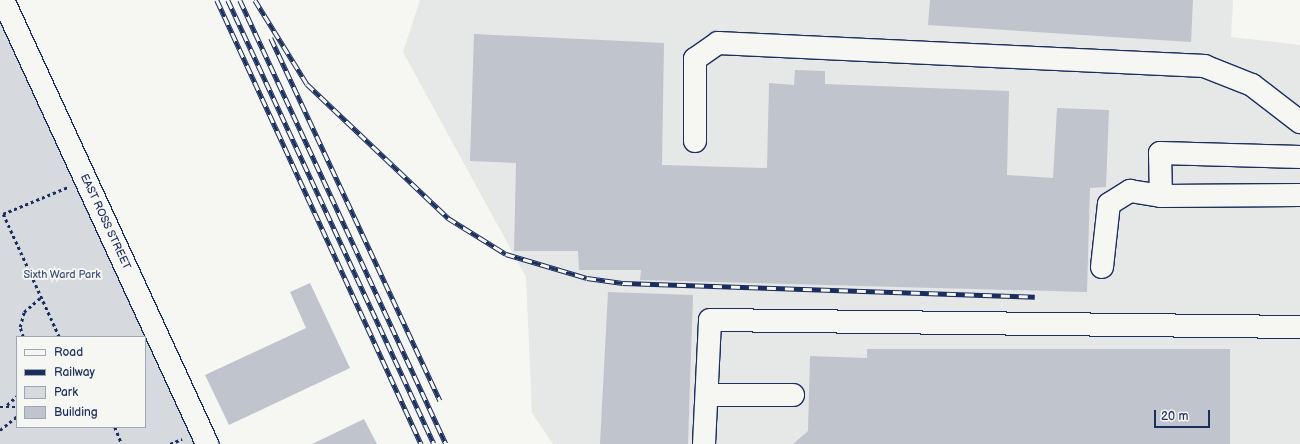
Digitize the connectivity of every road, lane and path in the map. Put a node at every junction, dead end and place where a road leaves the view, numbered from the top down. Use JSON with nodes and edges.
{"nodes":[{"id":1,"x":3,"y":0,"type":"edge"},
{"id":2,"x":1300,"y":122,"type":"edge"},
{"id":3,"x":695,"y":141,"type":"dead end"},
{"id":4,"x":1300,"y":157,"type":"edge"},
{"id":5,"x":86,"y":180,"type":"junction"},
{"id":6,"x":1300,"y":195,"type":"edge"},
{"id":7,"x":1161,"y":196,"type":"junction"},
{"id":8,"x":1,"y":215,"type":"edge"},
{"id":9,"x":1102,"y":267,"type":"dead end"},
{"id":10,"x":40,"y":298,"type":"junction"},
{"id":11,"x":1300,"y":327,"type":"edge"},
{"id":12,"x":23,"y":336,"type":"edge"},
{"id":13,"x":59,"y":336,"type":"edge"},
{"id":14,"x":707,"y":395,"type":"junction"},
{"id":15,"x":793,"y":395,"type":"dead end"},
{"id":16,"x":16,"y":397,"type":"edge"},
{"id":17,"x":7,"y":405,"type":"junction"},
{"id":18,"x":0,"y":407,"type":"edge"},
{"id":19,"x":16,"y":407,"type":"edge"},
{"id":20,"x":16,"y":417,"type":"edge"},
{"id":21,"x":0,"y":424,"type":"edge"},
{"id":22,"x":4,"y":426,"type":"junction"},
{"id":23,"x":114,"y":428,"type":"edge"},
{"id":24,"x":0,"y":430,"type":"edge"},
{"id":25,"x":122,"y":444,"type":"edge"},
{"id":26,"x":207,"y":444,"type":"edge"},
{"id":27,"x":704,"y":444,"type":"edge"}],
"edges":[{"from":1,"to":5,"type":"street","name":"EAST ROSS STREET"},
{"from":2,"to":3,"type":"street"},
{"from":4,"to":7,"type":"street"},
{"from":5,"to":8,"type":"path"},
{"from":5,"to":26,"type":"street","name":"EAST ROSS STREET"},
{"from":6,"to":7,"type":"street"},
{"from":7,"to":9,"type":"street"},
{"from":8,"to":10,"type":"path"},
{"from":10,"to":12,"type":"path"},
{"from":10,"to":13,"type":"path"},
{"from":11,"to":14,"type":"street"},
{"from":14,"to":15,"type":"street"},
{"from":14,"to":27,"type":"street"},
{"from":16,"to":17,"type":"path"},
{"from":17,"to":18,"type":"path"},
{"from":17,"to":19,"type":"path"},
{"from":20,"to":22,"type":"path"},
{"from":21,"to":22,"type":"path"},
{"from":22,"to":24,"type":"path"},
{"from":23,"to":25,"type":"path"}]}
